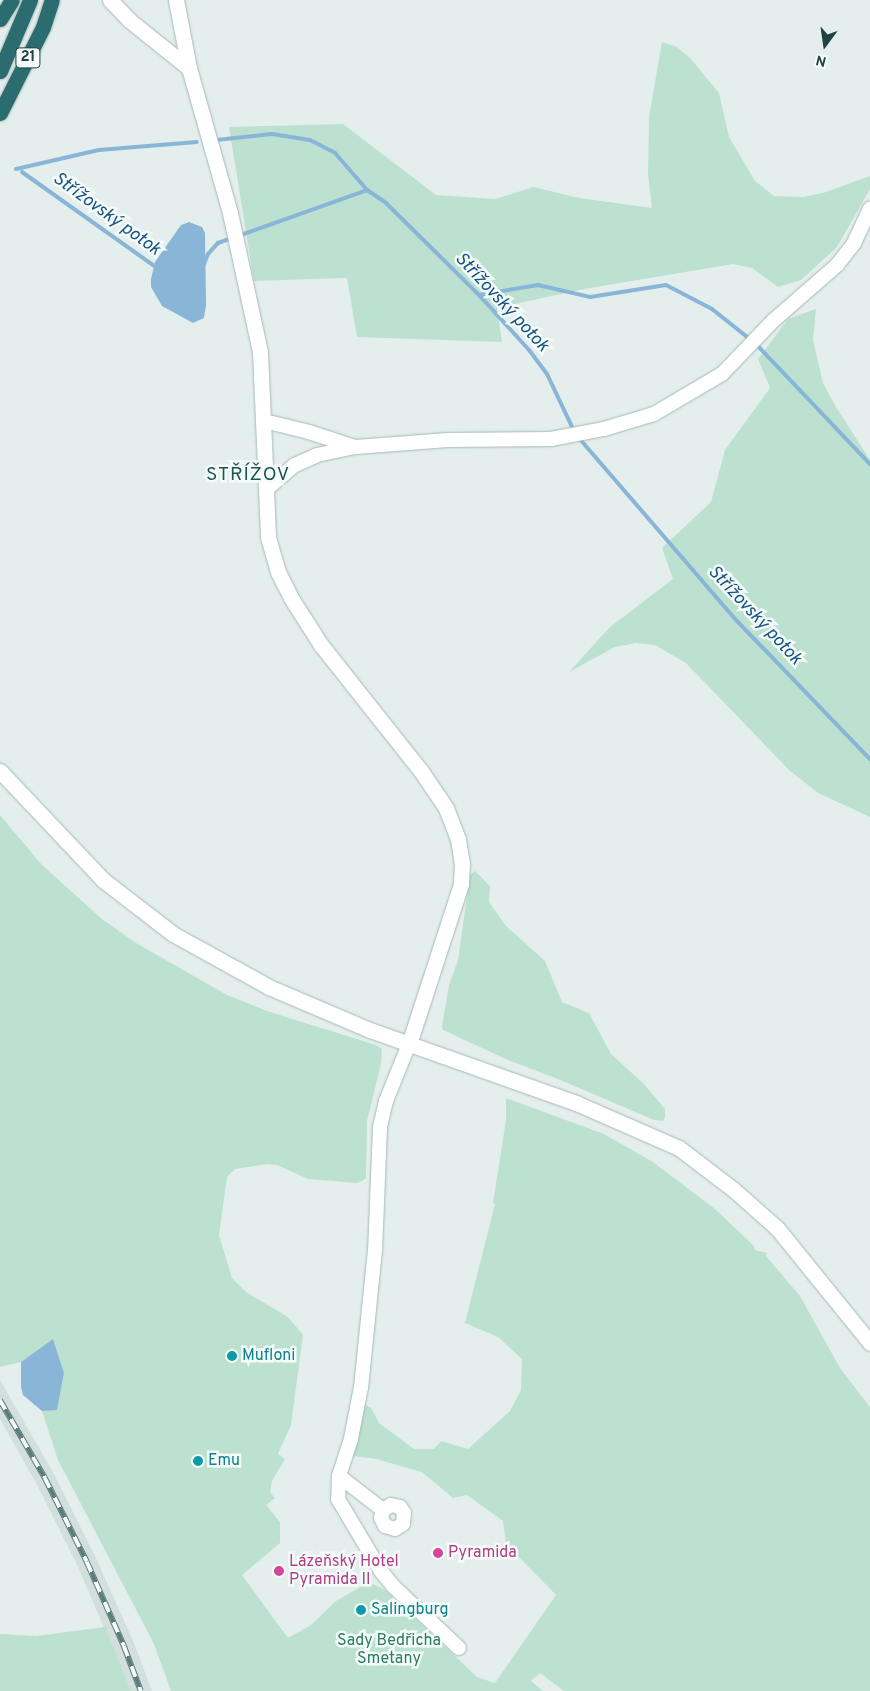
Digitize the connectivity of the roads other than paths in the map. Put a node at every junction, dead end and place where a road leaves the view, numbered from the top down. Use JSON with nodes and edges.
{"nodes":[{"id":1,"x":12,"y":0,"type":"edge"},
{"id":2,"x":30,"y":0,"type":"edge"},
{"id":3,"x":52,"y":0,"type":"edge"},
{"id":4,"x":110,"y":0,"type":"edge"},
{"id":5,"x":176,"y":0,"type":"edge"},
{"id":6,"x":0,"y":19,"type":"edge"},
{"id":7,"x":189,"y":68,"type":"junction"},
{"id":8,"x":0,"y":71,"type":"edge"},
{"id":9,"x":0,"y":113,"type":"edge"},
{"id":10,"x":870,"y":209,"type":"edge"},
{"id":11,"x":264,"y":421,"type":"junction"},
{"id":12,"x":356,"y":448,"type":"junction"},
{"id":13,"x":266,"y":488,"type":"junction"},
{"id":14,"x":0,"y":771,"type":"edge"},
{"id":15,"x":409,"y":1044,"type":"junction"},
{"id":16,"x":870,"y":1343,"type":"edge"},
{"id":17,"x":339,"y":1476,"type":"junction"},
{"id":18,"x":383,"y":1510,"type":"dead end"},
{"id":19,"x":459,"y":1648,"type":"dead end"}],
"edges":[{"from":1,"to":6,"type":"highway"},
{"from":2,"to":8,"type":"highway","number":"21"},
{"from":3,"to":9,"type":"highway","number":"21"},
{"from":4,"to":7,"type":"street"},
{"from":5,"to":7,"type":"street"},
{"from":7,"to":11,"type":"street"},
{"from":10,"to":12,"type":"street"},
{"from":11,"to":12,"type":"street"},
{"from":11,"to":13,"type":"street"},
{"from":12,"to":13,"type":"street"},
{"from":13,"to":15,"type":"street"},
{"from":14,"to":15,"type":"street"},
{"from":15,"to":16,"type":"street"},
{"from":15,"to":17,"type":"street"},
{"from":17,"to":18,"type":"street"},
{"from":17,"to":19,"type":"street"}]}
